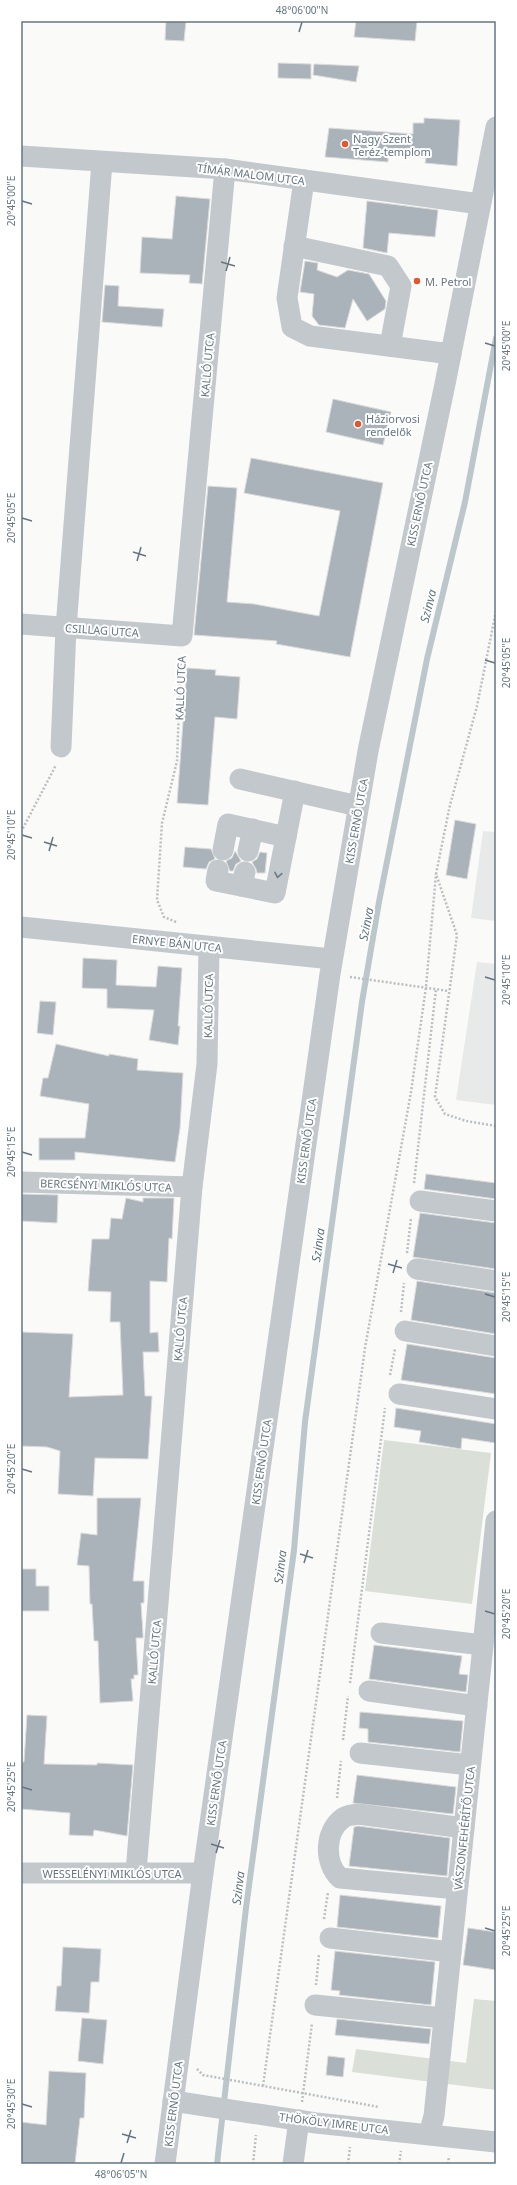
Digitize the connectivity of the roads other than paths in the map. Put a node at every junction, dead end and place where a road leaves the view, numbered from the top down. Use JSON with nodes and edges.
{"nodes":[{"id":1,"x":496,"y":127,"type":"edge"},
{"id":2,"x":21,"y":156,"type":"edge"},
{"id":3,"x":102,"y":162,"type":"junction"},
{"id":4,"x":225,"y":169,"type":"junction"},
{"id":5,"x":304,"y":180,"type":"junction"},
{"id":6,"x":480,"y":204,"type":"junction"},
{"id":7,"x":294,"y":246,"type":"junction"},
{"id":8,"x":390,"y":346,"type":"junction"},
{"id":9,"x":451,"y":354,"type":"junction"},
{"id":10,"x":21,"y":624,"type":"edge"},
{"id":11,"x":66,"y":628,"type":"junction"},
{"id":12,"x":182,"y":636,"type":"joint"},
{"id":13,"x":61,"y":747,"type":"road end"},
{"id":14,"x":240,"y":779,"type":"dead end"},
{"id":15,"x":295,"y":791,"type":"junction"},
{"id":16,"x":358,"y":806,"type":"junction"},
{"id":17,"x":253,"y":830,"type":"junction"},
{"id":18,"x":286,"y":837,"type":"junction"},
{"id":19,"x":222,"y":850,"type":"dead end"},
{"id":20,"x":248,"y":852,"type":"dead end"},
{"id":21,"x":218,"y":870,"type":"dead end"},
{"id":22,"x":21,"y":927,"type":"edge"},
{"id":23,"x":209,"y":947,"type":"junction"},
{"id":24,"x":332,"y":959,"type":"junction"},
{"id":25,"x":21,"y":1182,"type":"edge"},
{"id":26,"x":192,"y":1187,"type":"junction"},
{"id":27,"x":417,"y":1196,"type":"road end"},
{"id":28,"x":496,"y":1211,"type":"edge"},
{"id":29,"x":417,"y":1269,"type":"dead end"},
{"id":30,"x":496,"y":1281,"type":"edge"},
{"id":31,"x":405,"y":1331,"type":"dead end"},
{"id":32,"x":496,"y":1346,"type":"edge"},
{"id":33,"x":399,"y":1394,"type":"dead end"},
{"id":34,"x":496,"y":1409,"type":"edge"},
{"id":35,"x":496,"y":1521,"type":"edge"},
{"id":36,"x":381,"y":1633,"type":"dead end"},
{"id":37,"x":483,"y":1645,"type":"junction"},
{"id":38,"x":369,"y":1691,"type":"dead end"},
{"id":39,"x":477,"y":1706,"type":"junction"},
{"id":40,"x":348,"y":1752,"type":"road end"},
{"id":41,"x":470,"y":1765,"type":"junction"},
{"id":42,"x":464,"y":1828,"type":"junction"},
{"id":43,"x":136,"y":1872,"type":"junction"},
{"id":44,"x":21,"y":1873,"type":"edge"},
{"id":45,"x":203,"y":1873,"type":"junction"},
{"id":46,"x":457,"y":1889,"type":"junction"},
{"id":47,"x":330,"y":1938,"type":"dead end"},
{"id":48,"x":451,"y":1952,"type":"junction"},
{"id":49,"x":315,"y":2005,"type":"dead end"},
{"id":50,"x":444,"y":2018,"type":"junction"},
{"id":51,"x":173,"y":2101,"type":"junction"},
{"id":52,"x":299,"y":2120,"type":"junction"},
{"id":53,"x":429,"y":2134,"type":"junction"},
{"id":54,"x":496,"y":2142,"type":"edge"},
{"id":55,"x":165,"y":2164,"type":"edge"},
{"id":56,"x":293,"y":2164,"type":"edge"}],
"edges":[{"from":1,"to":6,"type":"street","name":"KISS ERNŐ UTCA"},
{"from":2,"to":3,"type":"street","name":"TÍMÁR MALOM UTCA"},
{"from":3,"to":4,"type":"street","name":"TÍMÁR MALOM UTCA"},
{"from":3,"to":11,"type":"street"},
{"from":4,"to":5,"type":"street","name":"TÍMÁR MALOM UTCA"},
{"from":4,"to":12,"type":"street","name":"KALLÓ UTCA"},
{"from":5,"to":6,"type":"street","name":"TÍMÁR MALOM UTCA"},
{"from":5,"to":7,"type":"street"},
{"from":6,"to":9,"type":"street","name":"KISS ERNŐ UTCA"},
{"from":7,"to":8,"type":"street"},
{"from":7,"to":8,"type":"street"},
{"from":8,"to":9,"type":"street"},
{"from":9,"to":16,"type":"street","name":"KISS ERNŐ UTCA"},
{"from":10,"to":11,"type":"street","name":"CSILLAG UTCA"},
{"from":11,"to":12,"type":"street","name":"CSILLAG UTCA"},
{"from":11,"to":13,"type":"street"},
{"from":14,"to":15,"type":"street"},
{"from":15,"to":16,"type":"street"},
{"from":15,"to":18,"type":"street"},
{"from":16,"to":24,"type":"street","name":"KISS ERNŐ UTCA"},
{"from":17,"to":18,"type":"street"},
{"from":17,"to":19,"type":"street"},
{"from":17,"to":20,"type":"street"},
{"from":18,"to":21,"type":"street","one_way":true},
{"from":22,"to":23,"type":"street","name":"ERNYE BÁN UTCA"},
{"from":23,"to":24,"type":"street","name":"ERNYE BÁN UTCA"},
{"from":23,"to":26,"type":"street","name":"KALLÓ UTCA"},
{"from":24,"to":45,"type":"street","name":"KISS ERNŐ UTCA"},
{"from":25,"to":26,"type":"street","name":"BERCSÉNYI MIKLÓS UTCA"},
{"from":26,"to":43,"type":"street","name":"KALLÓ UTCA"},
{"from":27,"to":28,"type":"street"},
{"from":29,"to":30,"type":"street"},
{"from":31,"to":32,"type":"street"},
{"from":33,"to":34,"type":"street"},
{"from":35,"to":37,"type":"street","name":"VÁSZONFEHÉRÍTŐ UTCA"},
{"from":36,"to":37,"type":"street"},
{"from":37,"to":39,"type":"street","name":"VÁSZONFEHÉRÍTŐ UTCA"},
{"from":38,"to":39,"type":"street"},
{"from":39,"to":41,"type":"street","name":"VÁSZONFEHÉRÍTŐ UTCA"},
{"from":40,"to":41,"type":"street"},
{"from":41,"to":42,"type":"street","name":"VÁSZONFEHÉRÍTŐ UTCA"},
{"from":42,"to":46,"type":"street","name":"VÁSZONFEHÉRÍTŐ UTCA"},
{"from":42,"to":46,"type":"street"},
{"from":43,"to":44,"type":"street","name":"WESSELÉNYI MIKLÓS UTCA"},
{"from":43,"to":45,"type":"street","name":"WESSELÉNYI MIKLÓS UTCA"},
{"from":45,"to":51,"type":"street","name":"KISS ERNŐ UTCA"},
{"from":46,"to":48,"type":"street","name":"VÁSZONFEHÉRÍTŐ UTCA"},
{"from":47,"to":48,"type":"street"},
{"from":48,"to":50,"type":"street","name":"VÁSZONFEHÉRÍTŐ UTCA"},
{"from":49,"to":50,"type":"street"},
{"from":50,"to":53,"type":"street","name":"VÁSZONFEHÉRÍTŐ UTCA"},
{"from":51,"to":52,"type":"street","name":"THÖKÖLY IMRE UTCA"},
{"from":51,"to":55,"type":"street","name":"KISS ERNŐ UTCA"},
{"from":52,"to":53,"type":"street","name":"THÖKÖLY IMRE UTCA"},
{"from":52,"to":56,"type":"street"},
{"from":53,"to":54,"type":"street","name":"THÖKÖLY IMRE UTCA"}]}
